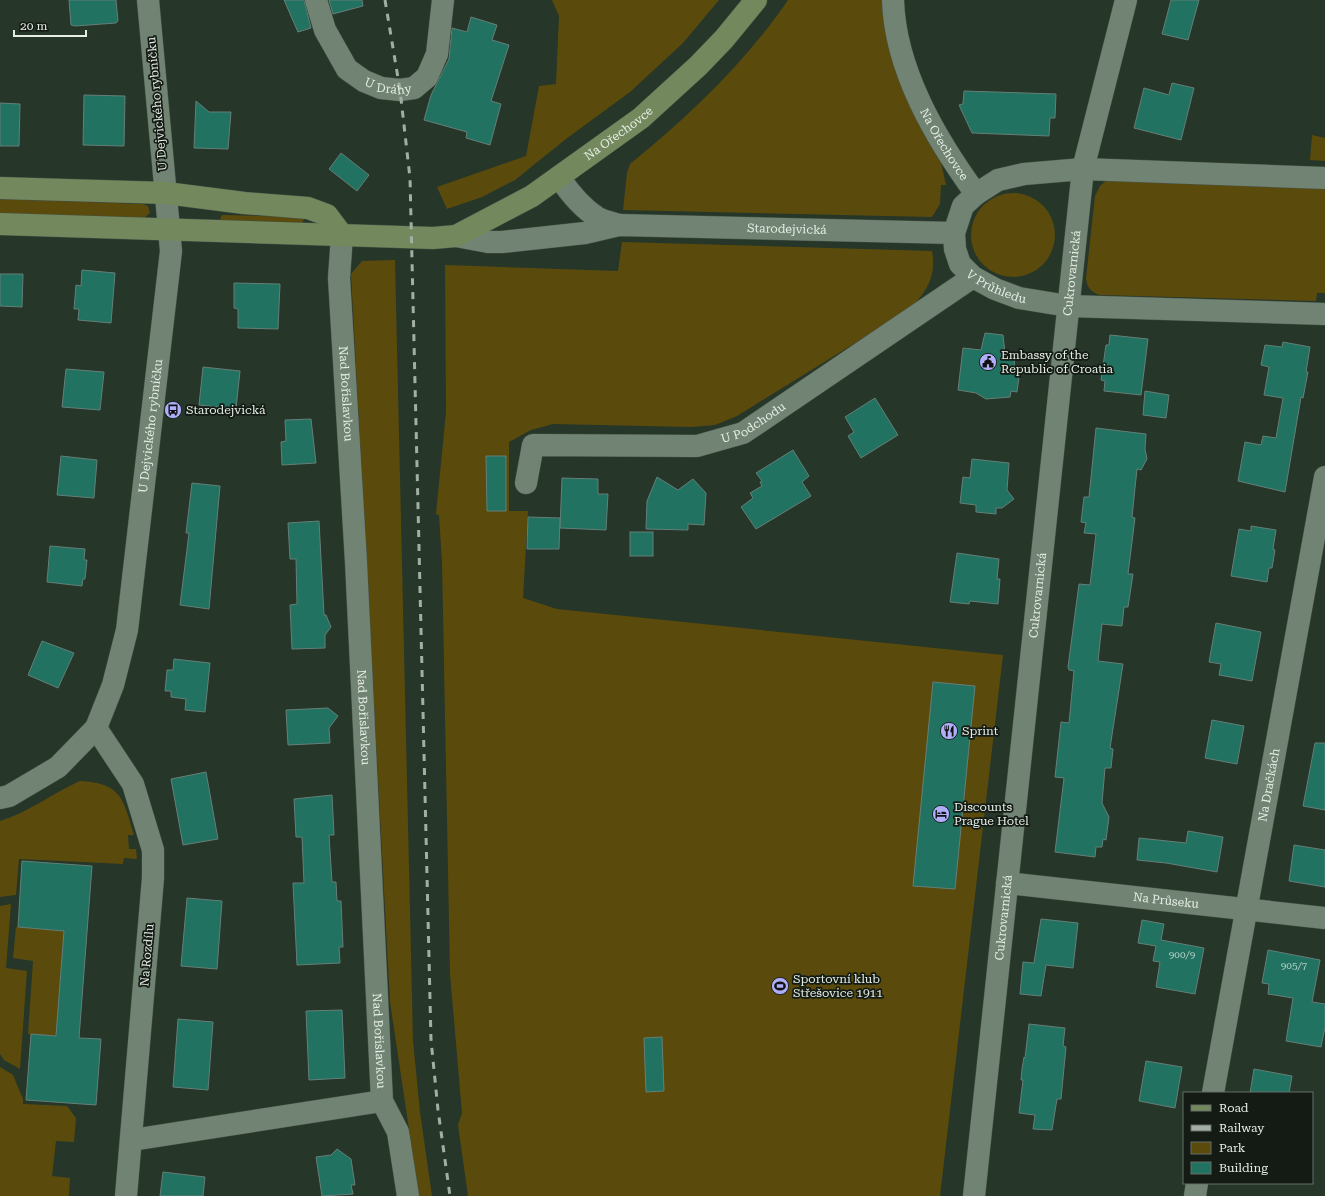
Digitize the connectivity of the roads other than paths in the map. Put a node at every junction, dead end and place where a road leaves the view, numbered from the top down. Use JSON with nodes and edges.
{"nodes":[{"id":1,"x":148,"y":0,"type":"edge"},
{"id":2,"x":316,"y":0,"type":"edge"},
{"id":3,"x":444,"y":0,"type":"edge"},
{"id":4,"x":756,"y":0,"type":"edge"},
{"id":5,"x":893,"y":0,"type":"edge"},
{"id":6,"x":1126,"y":0,"type":"edge"},
{"id":7,"x":1083,"y":169,"type":"junction"},
{"id":8,"x":559,"y":177,"type":"junction"},
{"id":9,"x":1325,"y":178,"type":"edge"},
{"id":10,"x":0,"y":188,"type":"edge"},
{"id":11,"x":166,"y":193,"type":"junction"},
{"id":12,"x":976,"y":194,"type":"junction"},
{"id":13,"x":0,"y":224,"type":"edge"},
{"id":14,"x":619,"y":225,"type":"junction"},
{"id":15,"x":170,"y":230,"type":"junction"},
{"id":16,"x":954,"y":233,"type":"junction"},
{"id":17,"x":342,"y":235,"type":"junction"},
{"id":18,"x":456,"y":236,"type":"junction"},
{"id":19,"x":973,"y":276,"type":"junction"},
{"id":20,"x":1068,"y":306,"type":"junction"},
{"id":21,"x":1325,"y":314,"type":"edge"},
{"id":22,"x":1325,"y":477,"type":"edge"},
{"id":23,"x":526,"y":483,"type":"dead end"},
{"id":24,"x":96,"y":728,"type":"junction"},
{"id":25,"x":0,"y":798,"type":"edge"},
{"id":26,"x":1007,"y":883,"type":"junction"},
{"id":27,"x":1246,"y":909,"type":"junction"},
{"id":28,"x":1325,"y":918,"type":"edge"},
{"id":29,"x":1214,"y":1092,"type":"edge"},
{"id":30,"x":382,"y":1101,"type":"junction"},
{"id":31,"x":132,"y":1140,"type":"junction"},
{"id":32,"x":1197,"y":1184,"type":"edge"},
{"id":33,"x":126,"y":1196,"type":"edge"},
{"id":34,"x":408,"y":1196,"type":"edge"},
{"id":35,"x":974,"y":1196,"type":"edge"},
{"id":36,"x":1195,"y":1196,"type":"edge"}],
"edges":[{"from":1,"to":11,"type":"street","name":"U Dejvického rybníčku"},
{"from":2,"to":3,"type":"street","name":"U Dráhy"},
{"from":4,"to":8,"type":"street","name":"Na Ořechovce"},
{"from":5,"to":12,"type":"street","name":"Na Ořechovce"},
{"from":6,"to":7,"type":"street","name":"Cukrovarnická"},
{"from":7,"to":9,"type":"street","name":"V Průhledu"},
{"from":7,"to":12,"type":"street","name":"V Průhledu"},
{"from":7,"to":20,"type":"street","name":"Cukrovarnická"},
{"from":8,"to":14,"type":"street","name":"Starodejvická"},
{"from":8,"to":18,"type":"street","name":"Na Ořechovce"},
{"from":10,"to":11,"type":"street"},
{"from":11,"to":15,"type":"street","name":"U Dejvického rybníčku"},
{"from":11,"to":17,"type":"street"},
{"from":12,"to":16,"type":"street","name":"V Průhledu"},
{"from":13,"to":15,"type":"street","name":"Starodejvická"},
{"from":14,"to":16,"type":"street","name":"Starodejvická"},
{"from":14,"to":18,"type":"street","name":"Starodejvická"},
{"from":15,"to":17,"type":"street","name":"Starodejvická"},
{"from":15,"to":24,"type":"street","name":"U Dejvického rybníčku"},
{"from":16,"to":19,"type":"street","name":"V Průhledu"},
{"from":17,"to":18,"type":"street","name":"Starodejvická"},
{"from":17,"to":30,"type":"street","name":"Nad Bořislavkou"},
{"from":19,"to":20,"type":"street","name":"V Průhledu"},
{"from":19,"to":23,"type":"street","name":"U Podchodu"},
{"from":20,"to":21,"type":"street","name":"V Průhledu"},
{"from":20,"to":26,"type":"street","name":"Cukrovarnická"},
{"from":22,"to":27,"type":"street","name":"Na Dračkách"},
{"from":24,"to":25,"type":"street","name":"U Dejvického rybníčku"},
{"from":24,"to":31,"type":"street","name":"Na Rozdílu"},
{"from":26,"to":27,"type":"street","name":"Na Průseku"},
{"from":26,"to":35,"type":"street","name":"Cukrovarnická"},
{"from":27,"to":28,"type":"street","name":"Na Průseku"},
{"from":27,"to":29,"type":"street","name":"Na Dračkách"},
{"from":30,"to":31,"type":"street"},
{"from":30,"to":34,"type":"street","name":"Nad Bořislavkou"},
{"from":31,"to":33,"type":"street","name":"Na Rozdílu"},
{"from":32,"to":36,"type":"street"}]}
